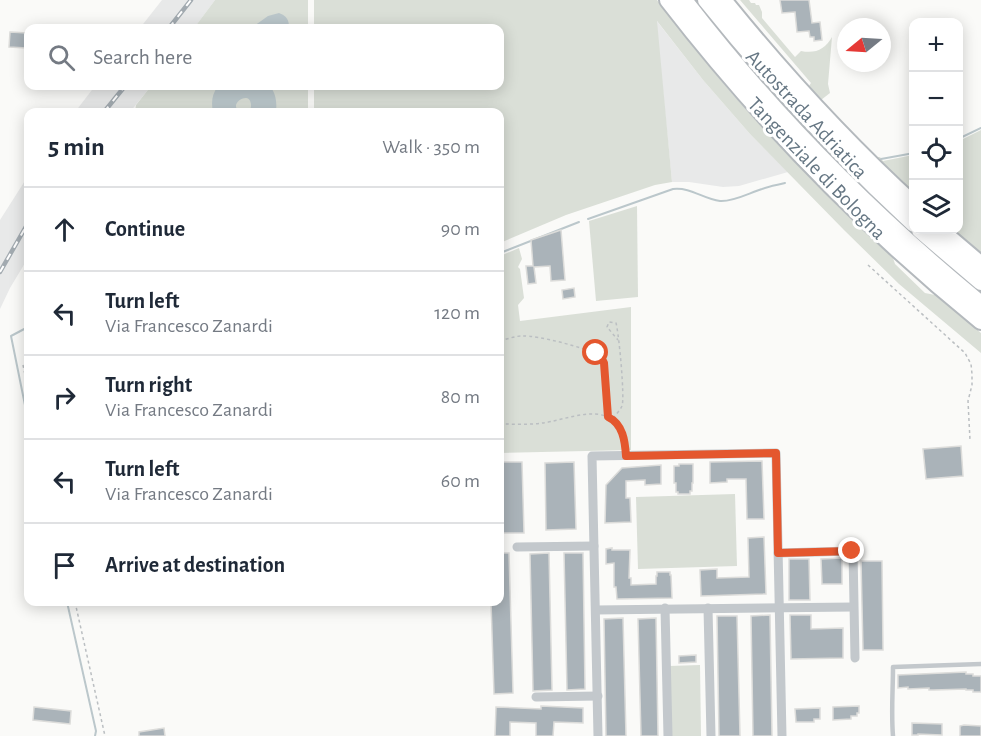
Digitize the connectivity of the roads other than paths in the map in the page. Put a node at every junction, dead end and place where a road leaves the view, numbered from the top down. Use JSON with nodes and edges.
{"nodes":[{"id":1,"x":668,"y":0,"type":"edge"},
{"id":2,"x":684,"y":0,"type":"edge"},
{"id":3,"x":706,"y":0,"type":"edge"},
{"id":4,"x":723,"y":0,"type":"edge"},
{"id":5,"x":909,"y":201,"type":"edge"},
{"id":6,"x":909,"y":219,"type":"edge"},
{"id":7,"x":925,"y":234,"type":"edge"},
{"id":8,"x":945,"y":234,"type":"edge"},
{"id":9,"x":981,"y":265,"type":"edge"},
{"id":10,"x":981,"y":282,"type":"edge"},
{"id":11,"x":981,"y":304,"type":"edge"},
{"id":12,"x":981,"y":321,"type":"edge"},
{"id":13,"x":594,"y":546,"type":"junction"},
{"id":14,"x":517,"y":548,"type":"dead end"},
{"id":15,"x":778,"y":553,"type":"junction"},
{"id":16,"x":853,"y":607,"type":"junction"},
{"id":17,"x":708,"y":608,"type":"junction"},
{"id":18,"x":780,"y":608,"type":"junction"},
{"id":19,"x":665,"y":609,"type":"junction"},
{"id":20,"x":596,"y":610,"type":"junction"},
{"id":21,"x":855,"y":658,"type":"dead end"},
{"id":22,"x":981,"y":664,"type":"edge"},
{"id":23,"x":598,"y":696,"type":"junction"},
{"id":24,"x":536,"y":698,"type":"dead end"},
{"id":25,"x":598,"y":736,"type":"edge"},
{"id":26,"x":668,"y":736,"type":"edge"},
{"id":27,"x":711,"y":736,"type":"edge"},
{"id":28,"x":782,"y":736,"type":"edge"},
{"id":29,"x":893,"y":736,"type":"edge"}],
"edges":[{"from":1,"to":12,"type":"highway","name":"Tangenziale di Bologna"},
{"from":2,"to":11,"type":"highway","name":"Autostrada Adriatica"},
{"from":3,"to":6,"type":"highway","name":"Autostrada Adriatica"},
{"from":4,"to":5,"type":"highway","name":"Tangenziale di Bologna"},
{"from":7,"to":10,"type":"highway"},
{"from":8,"to":9,"type":"highway"},
{"from":13,"to":14,"type":"street"},
{"from":13,"to":15,"type":"street"},
{"from":13,"to":20,"type":"street"},
{"from":15,"to":16,"type":"street"},
{"from":15,"to":18,"type":"street"},
{"from":16,"to":18,"type":"street"},
{"from":16,"to":21,"type":"street"},
{"from":17,"to":18,"type":"street"},
{"from":17,"to":19,"type":"street"},
{"from":17,"to":27,"type":"street"},
{"from":18,"to":28,"type":"street"},
{"from":19,"to":20,"type":"street"},
{"from":19,"to":26,"type":"street"},
{"from":20,"to":23,"type":"street"},
{"from":22,"to":29,"type":"lane"},
{"from":23,"to":24,"type":"street"},
{"from":23,"to":25,"type":"street"}]}
